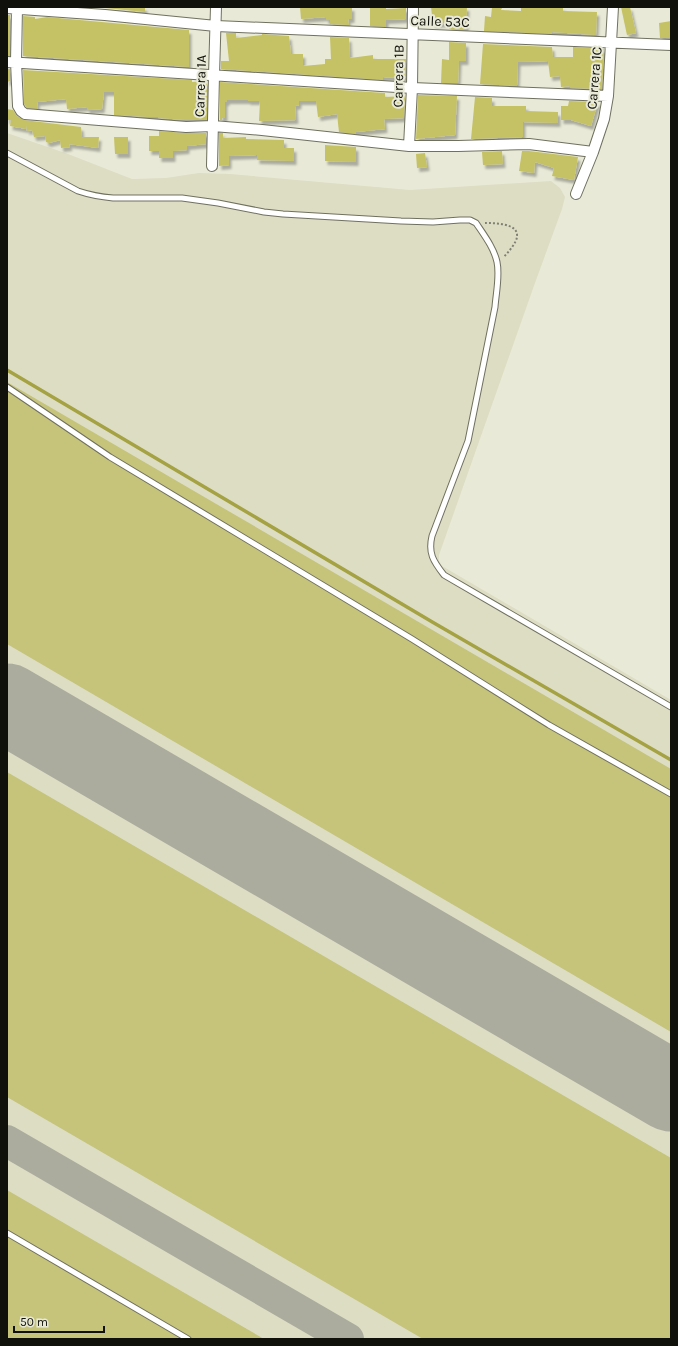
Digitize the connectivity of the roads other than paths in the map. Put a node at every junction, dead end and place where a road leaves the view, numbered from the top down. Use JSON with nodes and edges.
{"nodes":[{"id":1,"x":216,"y":7,"type":"edge"},
{"id":2,"x":413,"y":7,"type":"edge"},
{"id":3,"x":613,"y":7,"type":"edge"},
{"id":4,"x":14,"y":8,"type":"edge"},
{"id":5,"x":216,"y":26,"type":"junction"},
{"id":6,"x":412,"y":33,"type":"junction"},
{"id":7,"x":611,"y":42,"type":"junction"},
{"id":8,"x":671,"y":45,"type":"edge"},
{"id":9,"x":12,"y":62,"type":"edge"},
{"id":10,"x":214,"y":75,"type":"junction"},
{"id":11,"x":412,"y":88,"type":"junction"},
{"id":12,"x":608,"y":96,"type":"junction"},
{"id":13,"x":213,"y":126,"type":"junction"},
{"id":14,"x":410,"y":146,"type":"junction"},
{"id":15,"x":593,"y":152,"type":"junction"},
{"id":16,"x":7,"y":153,"type":"edge"},
{"id":17,"x":212,"y":166,"type":"dead end"},
{"id":18,"x":576,"y":194,"type":"dead end"},
{"id":19,"x":7,"y":387,"type":"edge"},
{"id":20,"x":671,"y":707,"type":"edge"},
{"id":21,"x":671,"y":794,"type":"edge"},
{"id":22,"x":7,"y":1233,"type":"edge"},
{"id":23,"x":188,"y":1339,"type":"edge"}],
"edges":[{"from":1,"to":5,"type":"street","name":"Carrera 1A"},
{"from":2,"to":6,"type":"street","name":"Carrera 1B"},
{"from":3,"to":7,"type":"street","name":"Carrera 1C"},
{"from":4,"to":5,"type":"street","name":"Calle 53C"},
{"from":4,"to":9,"type":"street","name":"Calle 53C"},
{"from":5,"to":6,"type":"street","name":"Calle 53C"},
{"from":5,"to":10,"type":"street","name":"Carrera 1A"},
{"from":6,"to":7,"type":"street","name":"Calle 53C"},
{"from":6,"to":11,"type":"street","name":"Carrera 1B"},
{"from":7,"to":8,"type":"street","name":"Calle 53C"},
{"from":7,"to":12,"type":"street","name":"Carrera 1C"},
{"from":9,"to":10,"type":"street"},
{"from":9,"to":13,"type":"street","name":"Calle 53C"},
{"from":10,"to":11,"type":"street"},
{"from":10,"to":13,"type":"street","name":"Carrera 1A"},
{"from":11,"to":12,"type":"street"},
{"from":11,"to":14,"type":"street","name":"Carrera 1B"},
{"from":12,"to":15,"type":"street","name":"Carrera 1C"},
{"from":13,"to":14,"type":"street"},
{"from":13,"to":17,"type":"street","name":"Carrera 1A"},
{"from":14,"to":15,"type":"street"},
{"from":15,"to":18,"type":"street","name":"Carrera 1C"},
{"from":16,"to":20,"type":"lane"},
{"from":19,"to":21,"type":"lane"},
{"from":22,"to":23,"type":"lane"}]}
